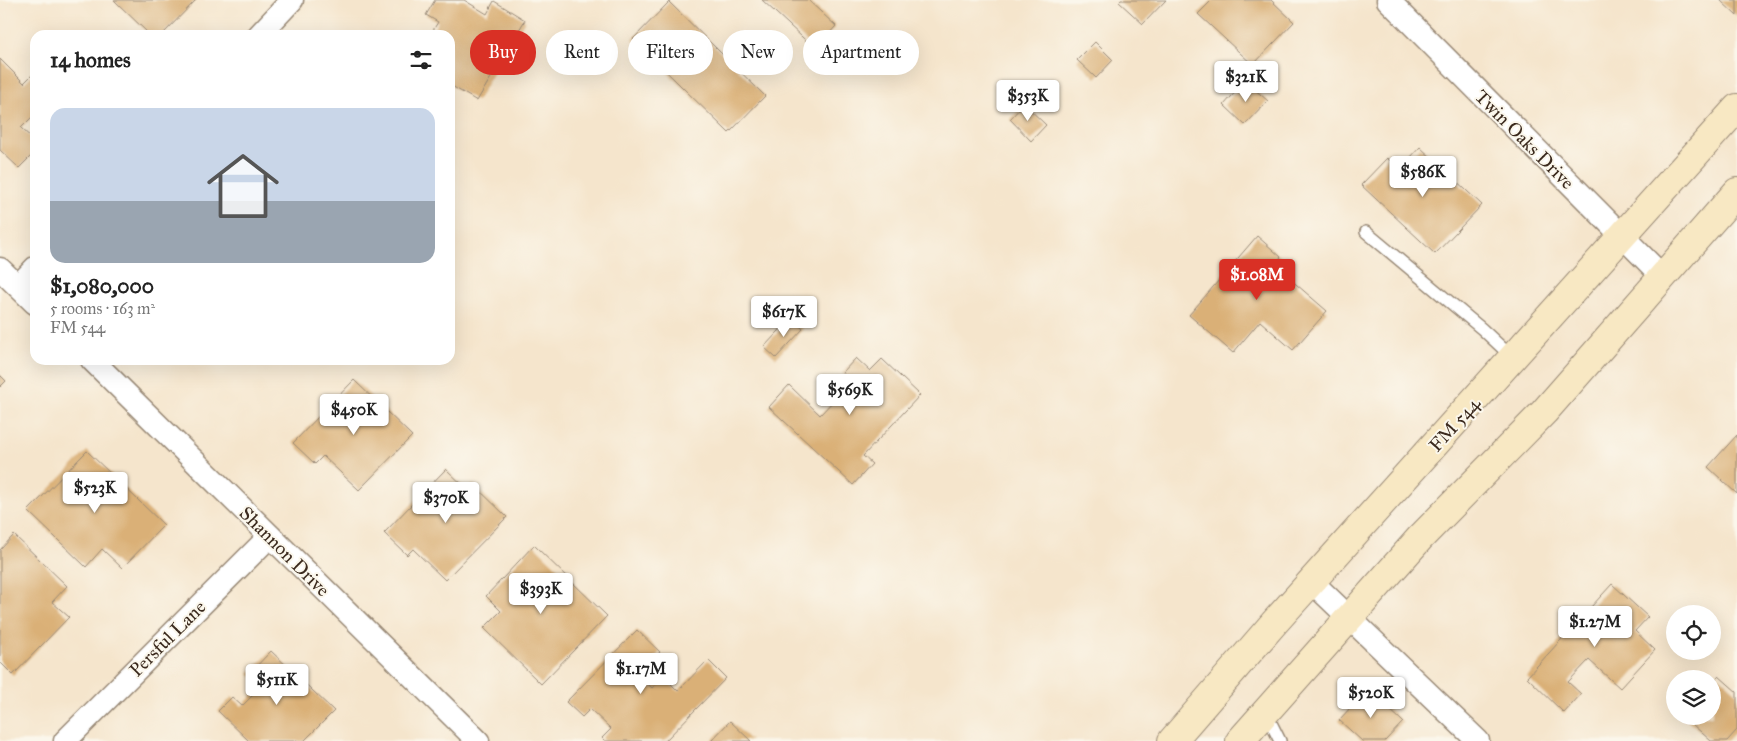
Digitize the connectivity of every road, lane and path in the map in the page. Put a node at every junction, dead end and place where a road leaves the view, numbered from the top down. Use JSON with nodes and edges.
{"nodes":[{"id":1,"x":292,"y":0,"type":"edge"},
{"id":2,"x":1388,"y":0,"type":"edge"},
{"id":3,"x":264,"y":30,"type":"edge"},
{"id":4,"x":1737,"y":108,"type":"edge"},
{"id":5,"x":1737,"y":192,"type":"edge"},
{"id":6,"x":1366,"y":232,"type":"dead end"},
{"id":7,"x":1621,"y":236,"type":"junction"},
{"id":8,"x":0,"y":269,"type":"edge"},
{"id":9,"x":30,"y":273,"type":"edge"},
{"id":10,"x":1663,"y":277,"type":"junction"},
{"id":11,"x":18,"y":286,"type":"junction"},
{"id":12,"x":30,"y":298,"type":"edge"},
{"id":13,"x":1514,"y":358,"type":"junction"},
{"id":14,"x":97,"y":365,"type":"edge"},
{"id":15,"x":270,"y":536,"type":"junction"},
{"id":16,"x":1312,"y":582,"type":"junction"},
{"id":17,"x":1348,"y":618,"type":"junction"},
{"id":18,"x":1266,"y":712,"type":"junction"},
{"id":19,"x":65,"y":741,"type":"edge"},
{"id":20,"x":478,"y":741,"type":"edge"},
{"id":21,"x":1172,"y":741,"type":"edge"},
{"id":22,"x":1240,"y":741,"type":"edge"},
{"id":23,"x":1280,"y":741,"type":"edge"},
{"id":24,"x":1478,"y":741,"type":"edge"}],
"edges":[{"from":1,"to":3,"type":"street"},
{"from":2,"to":7,"type":"street","name":"Twin Oaks Drive"},
{"from":4,"to":7,"type":"main road","name":"FM 544"},
{"from":5,"to":10,"type":"main road"},
{"from":6,"to":13,"type":"lane"},
{"from":7,"to":10,"type":"street","name":"Twin Oaks Drive"},
{"from":7,"to":13,"type":"main road","name":"FM 544"},
{"from":8,"to":11,"type":"street"},
{"from":9,"to":11,"type":"street"},
{"from":10,"to":17,"type":"main road"},
{"from":11,"to":12,"type":"street"},
{"from":13,"to":16,"type":"main road","name":"FM 544"},
{"from":14,"to":15,"type":"street","name":"Shannon Drive"},
{"from":15,"to":19,"type":"street","name":"Persful Lane"},
{"from":15,"to":20,"type":"street","name":"Shannon Drive"},
{"from":16,"to":17,"type":"street"},
{"from":16,"to":21,"type":"main road","name":"FM 544"},
{"from":17,"to":18,"type":"main road"},
{"from":17,"to":24,"type":"street"},
{"from":18,"to":22,"type":"main road"},
{"from":18,"to":23,"type":"lane"}]}
